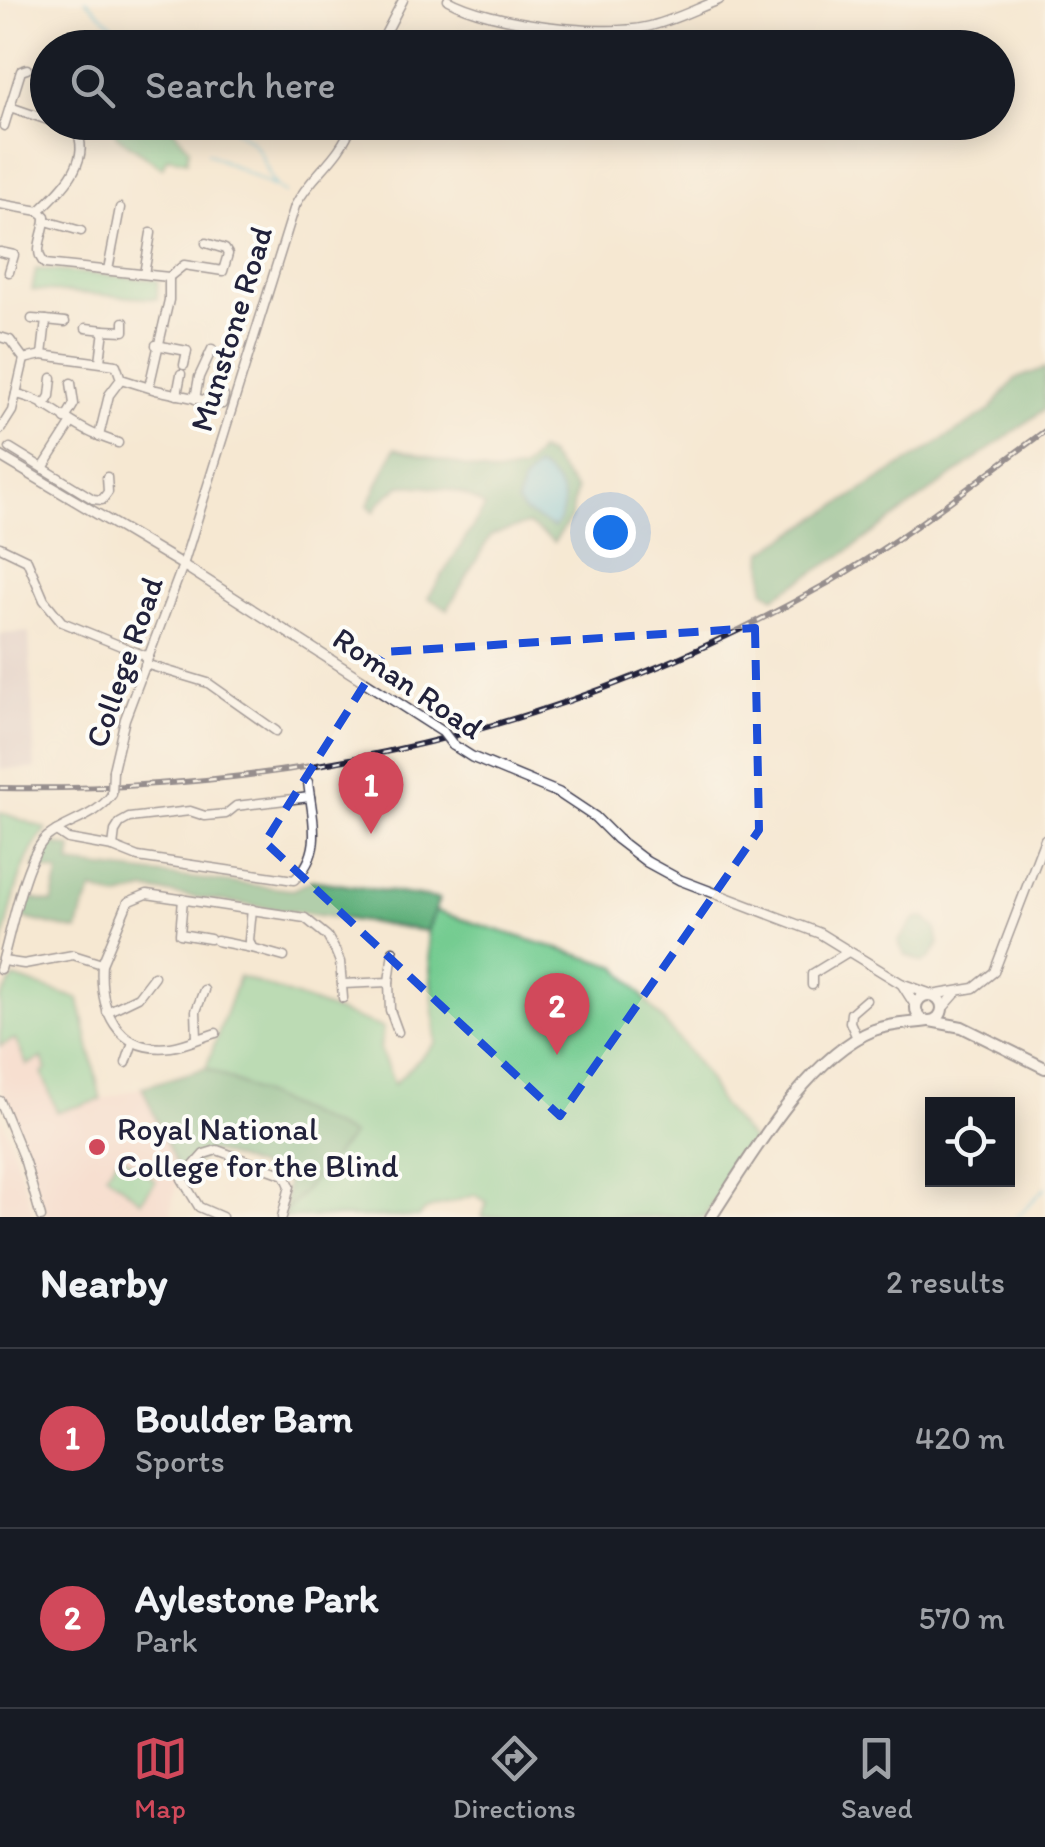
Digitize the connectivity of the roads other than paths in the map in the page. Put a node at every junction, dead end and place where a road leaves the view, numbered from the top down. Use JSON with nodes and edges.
{"nodes":[{"id":1,"x":402,"y":0,"type":"edge"},
{"id":2,"x":448,"y":0,"type":"edge"},
{"id":3,"x":719,"y":0,"type":"edge"},
{"id":4,"x":387,"y":30,"type":"edge"},
{"id":5,"x":27,"y":69,"type":"dead end"},
{"id":6,"x":10,"y":107,"type":"junction"},
{"id":7,"x":30,"y":114,"type":"edge"},
{"id":8,"x":4,"y":126,"type":"dead end"},
{"id":9,"x":80,"y":140,"type":"edge"},
{"id":10,"x":345,"y":140,"type":"edge"},
{"id":11,"x":0,"y":204,"type":"edge"},
{"id":12,"x":120,"y":208,"type":"dead end"},
{"id":13,"x":38,"y":211,"type":"junction"},
{"id":14,"x":46,"y":222,"type":"junction"},
{"id":15,"x":81,"y":232,"type":"dead end"},
{"id":16,"x":151,"y":234,"type":"dead end"},
{"id":17,"x":206,"y":244,"type":"dead end"},
{"id":18,"x":0,"y":252,"type":"edge"},
{"id":19,"x":108,"y":270,"type":"junction"},
{"id":20,"x":9,"y":272,"type":"dead end"},
{"id":21,"x":144,"y":274,"type":"junction"},
{"id":22,"x":170,"y":277,"type":"junction"},
{"id":23,"x":32,"y":320,"type":"dead end"},
{"id":24,"x":46,"y":320,"type":"junction"},
{"id":25,"x":66,"y":322,"type":"dead end"},
{"id":26,"x":124,"y":322,"type":"dead end"},
{"id":27,"x":86,"y":328,"type":"dead end"},
{"id":28,"x":104,"y":330,"type":"junction"},
{"id":29,"x":0,"y":337,"type":"edge"},
{"id":30,"x":156,"y":346,"type":"junction"},
{"id":31,"x":212,"y":349,"type":"dead end"},
{"id":32,"x":42,"y":355,"type":"junction"},
{"id":33,"x":24,"y":359,"type":"junction"},
{"id":34,"x":100,"y":361,"type":"junction"},
{"id":35,"x":52,"y":378,"type":"dead end"},
{"id":36,"x":121,"y":378,"type":"junction"},
{"id":37,"x":71,"y":383,"type":"dead end"},
{"id":38,"x":152,"y":388,"type":"junction"},
{"id":39,"x":16,"y":394,"type":"junction"},
{"id":40,"x":176,"y":395,"type":"junction"},
{"id":41,"x":195,"y":398,"type":"junction"},
{"id":42,"x":223,"y":404,"type":"dead end"},
{"id":43,"x":44,"y":406,"type":"junction"},
{"id":44,"x":68,"y":422,"type":"junction"},
{"id":45,"x":0,"y":430,"type":"edge"},
{"id":46,"x":100,"y":436,"type":"junction"},
{"id":47,"x":118,"y":444,"type":"dead end"},
{"id":48,"x":10,"y":448,"type":"dead end"},
{"id":49,"x":0,"y":456,"type":"edge"},
{"id":50,"x":43,"y":468,"type":"junction"},
{"id":51,"x":107,"y":477,"type":"dead end"},
{"id":52,"x":0,"y":547,"type":"edge"},
{"id":53,"x":183,"y":565,"type":"junction"},
{"id":54,"x":146,"y":661,"type":"junction"},
{"id":55,"x":276,"y":731,"type":"dead end"},
{"id":56,"x":308,"y":782,"type":"dead end"},
{"id":57,"x":310,"y":796,"type":"junction"},
{"id":58,"x":56,"y":831,"type":"junction"},
{"id":59,"x":1045,"y":839,"type":"edge"},
{"id":60,"x":114,"y":847,"type":"junction"},
{"id":61,"x":183,"y":898,"type":"junction"},
{"id":62,"x":252,"y":909,"type":"junction"},
{"id":63,"x":252,"y":948,"type":"junction"},
{"id":64,"x":392,"y":951,"type":"dead end"},
{"id":65,"x":848,"y":952,"type":"junction"},
{"id":66,"x":284,"y":957,"type":"dead end"},
{"id":67,"x":102,"y":964,"type":"junction"},
{"id":68,"x":1,"y":965,"type":"edge"},
{"id":69,"x":154,"y":976,"type":"dead end"},
{"id":70,"x":389,"y":982,"type":"junction"},
{"id":71,"x":343,"y":984,"type":"junction"},
{"id":72,"x":902,"y":984,"type":"junction"},
{"id":73,"x":812,"y":985,"type":"dead end"},
{"id":74,"x":204,"y":990,"type":"dead end"},
{"id":75,"x":958,"y":992,"type":"junction"},
{"id":76,"x":931,"y":995,"type":"junction"},
{"id":77,"x":343,"y":998,"type":"dead end"},
{"id":78,"x":866,"y":1000,"type":"dead end"},
{"id":79,"x":916,"y":1007,"type":"junction"},
{"id":80,"x":943,"y":1009,"type":"junction"},
{"id":81,"x":107,"y":1012,"type":"junction"},
{"id":82,"x":929,"y":1021,"type":"junction"},
{"id":83,"x":900,"y":1022,"type":"junction"},
{"id":84,"x":962,"y":1027,"type":"junction"},
{"id":85,"x":398,"y":1032,"type":"dead end"},
{"id":86,"x":216,"y":1034,"type":"dead end"},
{"id":87,"x":198,"y":1038,"type":"junction"},
{"id":88,"x":857,"y":1038,"type":"junction"},
{"id":89,"x":133,"y":1042,"type":"junction"},
{"id":90,"x":126,"y":1063,"type":"dead end"},
{"id":91,"x":1045,"y":1068,"type":"edge"},
{"id":92,"x":0,"y":1101,"type":"edge"},
{"id":93,"x":41,"y":1217,"type":"edge"},
{"id":94,"x":222,"y":1217,"type":"edge"},
{"id":95,"x":282,"y":1217,"type":"edge"},
{"id":96,"x":711,"y":1217,"type":"edge"}],
"edges":[{"from":1,"to":4,"type":"street"},
{"from":2,"to":3,"type":"street"},
{"from":5,"to":6,"type":"street"},
{"from":6,"to":7,"type":"street"},
{"from":6,"to":8,"type":"street"},
{"from":9,"to":13,"type":"street"},
{"from":10,"to":53,"type":"street","name":"Munstone Road"},
{"from":11,"to":13,"type":"street"},
{"from":12,"to":19,"type":"street"},
{"from":13,"to":14,"type":"street"},
{"from":14,"to":15,"type":"street"},
{"from":14,"to":19,"type":"street"},
{"from":16,"to":21,"type":"street"},
{"from":17,"to":22,"type":"street"},
{"from":18,"to":20,"type":"street"},
{"from":19,"to":21,"type":"street"},
{"from":21,"to":22,"type":"street"},
{"from":22,"to":30,"type":"street"},
{"from":23,"to":24,"type":"street"},
{"from":24,"to":25,"type":"street"},
{"from":24,"to":32,"type":"street"},
{"from":26,"to":28,"type":"street"},
{"from":27,"to":28,"type":"street"},
{"from":28,"to":34,"type":"street"},
{"from":29,"to":33,"type":"street"},
{"from":30,"to":38,"type":"street"},
{"from":30,"to":40,"type":"street"},
{"from":31,"to":41,"type":"street"},
{"from":32,"to":33,"type":"street"},
{"from":32,"to":34,"type":"street"},
{"from":33,"to":39,"type":"street"},
{"from":34,"to":36,"type":"street"},
{"from":35,"to":43,"type":"street"},
{"from":36,"to":38,"type":"street"},
{"from":36,"to":46,"type":"street"},
{"from":37,"to":44,"type":"street"},
{"from":38,"to":40,"type":"street"},
{"from":39,"to":43,"type":"street"},
{"from":39,"to":45,"type":"street"},
{"from":40,"to":41,"type":"street"},
{"from":41,"to":42,"type":"street"},
{"from":43,"to":44,"type":"street"},
{"from":44,"to":46,"type":"street"},
{"from":44,"to":50,"type":"street"},
{"from":46,"to":47,"type":"street"},
{"from":48,"to":50,"type":"street"},
{"from":49,"to":53,"type":"main road","name":"Roman Road"},
{"from":50,"to":51,"type":"street"},
{"from":52,"to":54,"type":"street"},
{"from":53,"to":54,"type":"street","name":"College Road"},
{"from":53,"to":65,"type":"main road","name":"Roman Road","bridge":true},
{"from":54,"to":55,"type":"street"},
{"from":54,"to":58,"type":"street","name":"College Road","bridge":true},
{"from":56,"to":57,"type":"street"},
{"from":57,"to":60,"type":"street"},
{"from":57,"to":60,"type":"street"},
{"from":58,"to":60,"type":"street"},
{"from":58,"to":68,"type":"street","name":"College Road"},
{"from":59,"to":75,"type":"street"},
{"from":61,"to":62,"type":"street"},
{"from":61,"to":63,"type":"street"},
{"from":61,"to":67,"type":"street"},
{"from":62,"to":63,"type":"street"},
{"from":62,"to":71,"type":"street"},
{"from":63,"to":66,"type":"street"},
{"from":64,"to":70,"type":"street"},
{"from":65,"to":72,"type":"main road","name":"Roman Road"},
{"from":65,"to":73,"type":"street"},
{"from":67,"to":68,"type":"street"},
{"from":67,"to":81,"type":"street"},
{"from":69,"to":81,"type":"street"},
{"from":70,"to":71,"type":"street"},
{"from":70,"to":85,"type":"street"},
{"from":71,"to":77,"type":"street"},
{"from":72,"to":76,"type":"main road","name":"Roman Road"},
{"from":72,"to":79,"type":"main road","name":"Roman Road"},
{"from":74,"to":87,"type":"street"},
{"from":75,"to":76,"type":"street"},
{"from":75,"to":80,"type":"street"},
{"from":76,"to":79,"type":"highway"},
{"from":76,"to":80,"type":"highway"},
{"from":78,"to":88,"type":"street"},
{"from":79,"to":82,"type":"highway"},
{"from":79,"to":83,"type":"highway"},
{"from":80,"to":82,"type":"highway"},
{"from":80,"to":84,"type":"highway"},
{"from":81,"to":89,"type":"street"},
{"from":82,"to":83,"type":"highway"},
{"from":82,"to":84,"type":"highway"},
{"from":83,"to":88,"type":"highway"},
{"from":84,"to":91,"type":"highway"},
{"from":86,"to":87,"type":"street"},
{"from":87,"to":89,"type":"street"},
{"from":88,"to":96,"type":"highway"},
{"from":89,"to":90,"type":"street"},
{"from":92,"to":93,"type":"street"},
{"from":94,"to":95,"type":"street"}]}
